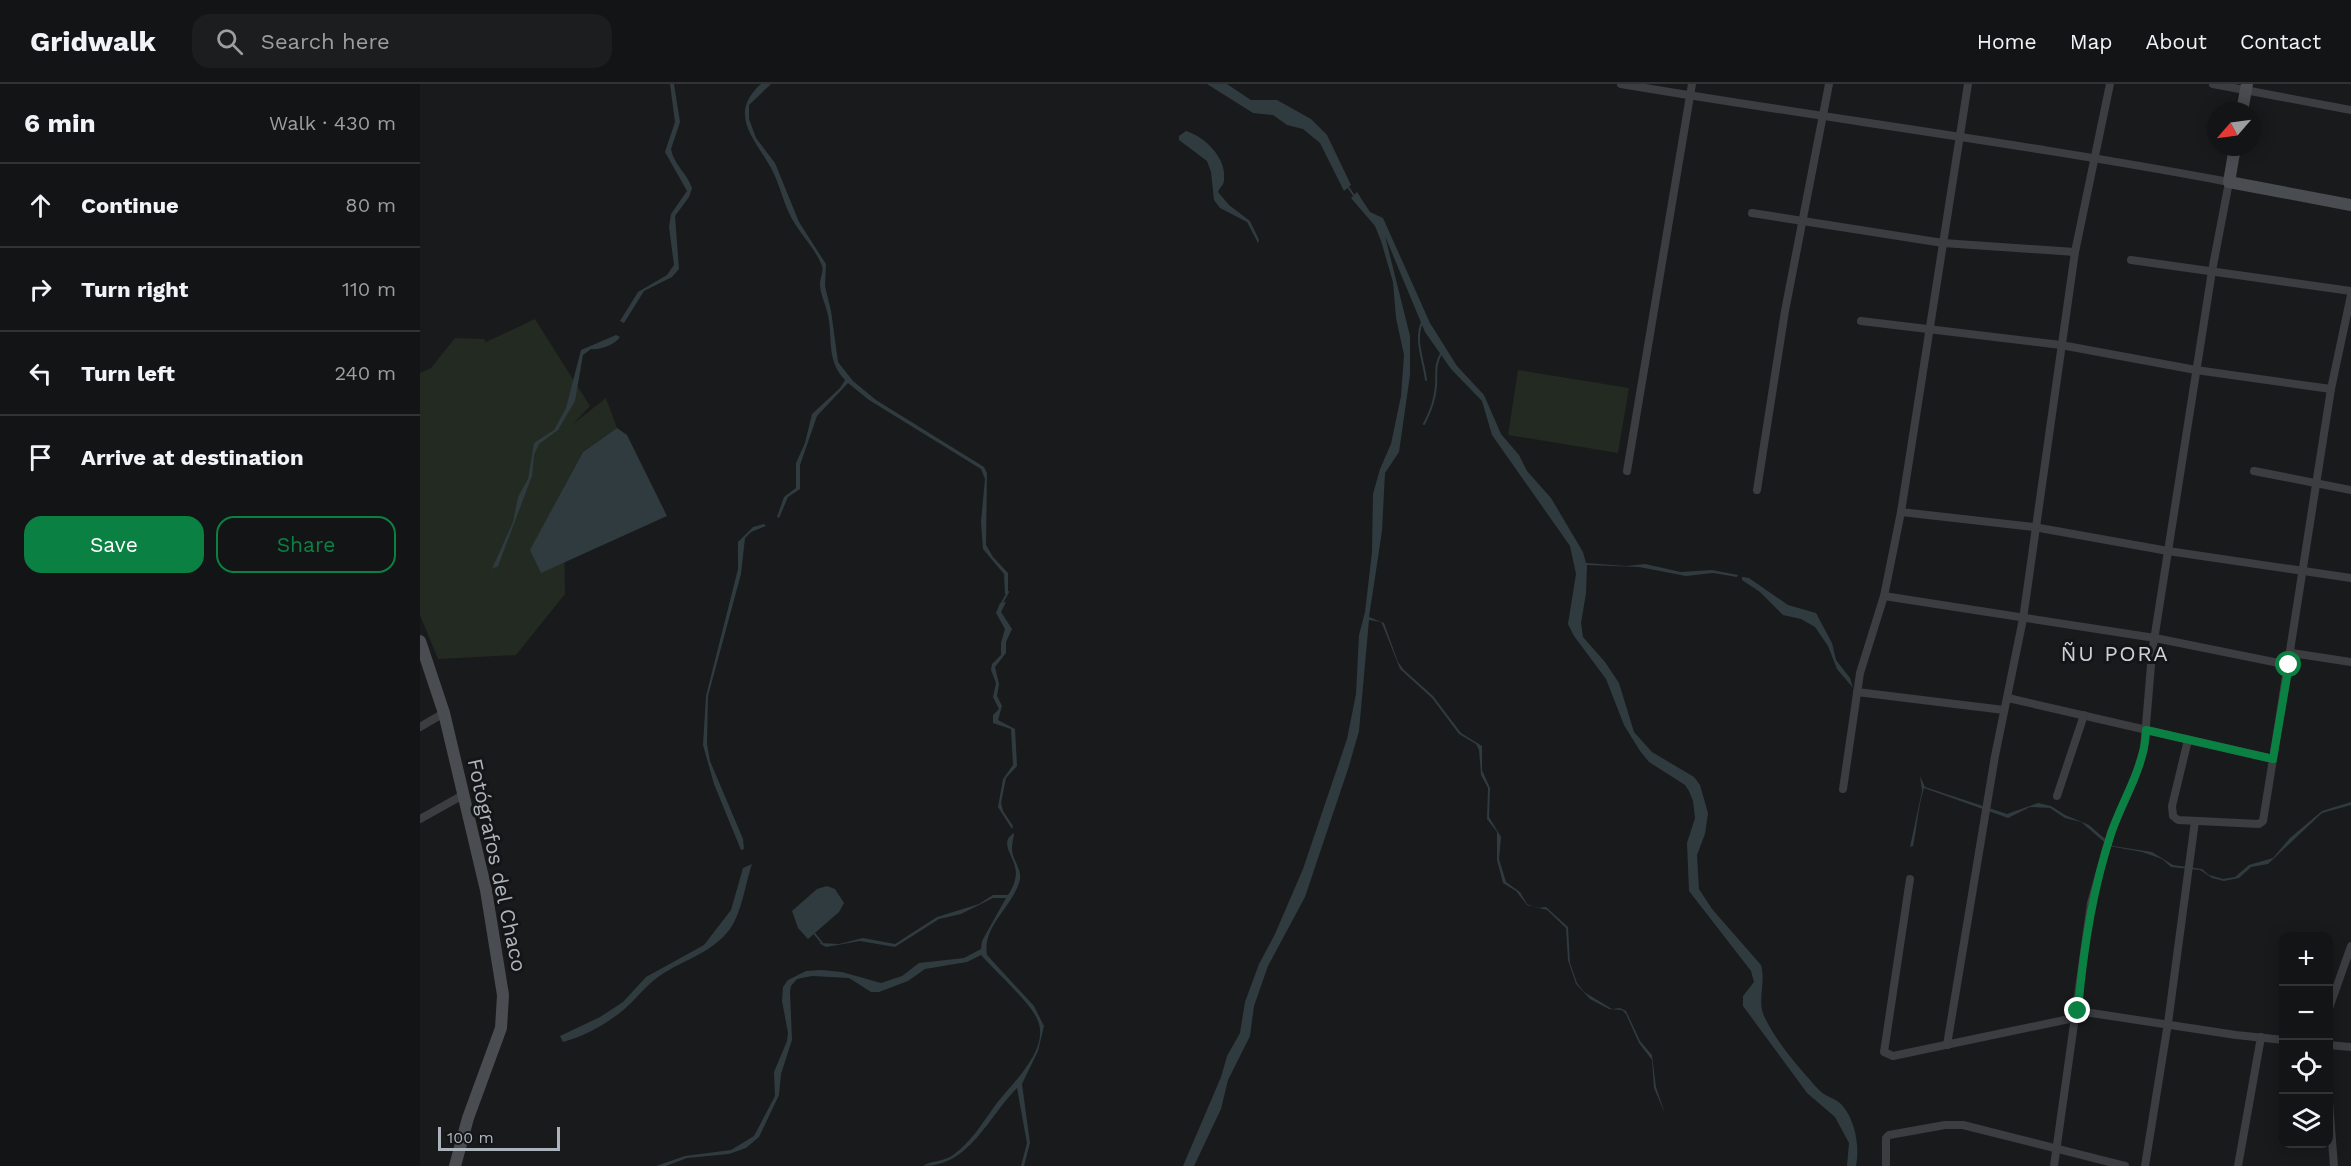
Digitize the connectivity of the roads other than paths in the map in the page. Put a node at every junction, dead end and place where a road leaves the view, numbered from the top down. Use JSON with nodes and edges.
{"nodes":[{"id":1,"x":1621,"y":84,"type":"edge"},
{"id":2,"x":1692,"y":84,"type":"edge"},
{"id":3,"x":1829,"y":84,"type":"edge"},
{"id":4,"x":1968,"y":84,"type":"edge"},
{"id":5,"x":2110,"y":84,"type":"edge"},
{"id":6,"x":2214,"y":84,"type":"edge"},
{"id":7,"x":2246,"y":86,"type":"edge"},
{"id":8,"x":1690,"y":96,"type":"junction"},
{"id":9,"x":2243,"y":102,"type":"edge"},
{"id":10,"x":2351,"y":110,"type":"edge"},
{"id":11,"x":1822,"y":117,"type":"junction"},
{"id":12,"x":1960,"y":137,"type":"junction"},
{"id":13,"x":2233,"y":156,"type":"edge"},
{"id":14,"x":2096,"y":157,"type":"junction"},
{"id":15,"x":2229,"y":182,"type":"junction"},
{"id":16,"x":2351,"y":205,"type":"edge"},
{"id":17,"x":1752,"y":213,"type":"dead end"},
{"id":18,"x":1802,"y":223,"type":"junction"},
{"id":19,"x":1943,"y":243,"type":"junction"},
{"id":20,"x":2075,"y":252,"type":"junction"},
{"id":21,"x":2131,"y":260,"type":"dead end"},
{"id":22,"x":2212,"y":271,"type":"junction"},
{"id":23,"x":2351,"y":293,"type":"edge"},
{"id":24,"x":1861,"y":321,"type":"dead end"},
{"id":25,"x":1929,"y":330,"type":"junction"},
{"id":26,"x":2061,"y":345,"type":"junction"},
{"id":27,"x":2196,"y":370,"type":"junction"},
{"id":28,"x":2331,"y":389,"type":"junction"},
{"id":29,"x":1627,"y":471,"type":"dead end"},
{"id":30,"x":2254,"y":471,"type":"dead end"},
{"id":31,"x":2316,"y":484,"type":"junction"},
{"id":32,"x":1757,"y":489,"type":"dead end"},
{"id":33,"x":2351,"y":490,"type":"edge"},
{"id":34,"x":1901,"y":512,"type":"junction"},
{"id":35,"x":2034,"y":527,"type":"junction"},
{"id":36,"x":2168,"y":551,"type":"junction"},
{"id":37,"x":2303,"y":569,"type":"junction"},
{"id":38,"x":2351,"y":578,"type":"edge"},
{"id":39,"x":1884,"y":596,"type":"junction"},
{"id":40,"x":2023,"y":619,"type":"junction"},
{"id":41,"x":2154,"y":638,"type":"junction"},
{"id":42,"x":420,"y":640,"type":"edge"},
{"id":43,"x":2292,"y":653,"type":"junction"},
{"id":44,"x":2351,"y":662,"type":"edge"},
{"id":45,"x":2289,"y":665,"type":"junction"},
{"id":46,"x":1857,"y":692,"type":"junction"},
{"id":47,"x":2008,"y":698,"type":"junction"},
{"id":48,"x":2004,"y":710,"type":"junction"},
{"id":49,"x":444,"y":712,"type":"junction"},
{"id":50,"x":2084,"y":716,"type":"junction"},
{"id":51,"x":420,"y":727,"type":"edge"},
{"id":52,"x":2146,"y":730,"type":"junction"},
{"id":53,"x":2188,"y":740,"type":"junction"},
{"id":54,"x":2273,"y":759,"type":"junction"},
{"id":55,"x":1843,"y":789,"type":"dead end"},
{"id":56,"x":463,"y":795,"type":"junction"},
{"id":57,"x":2056,"y":796,"type":"dead end"},
{"id":58,"x":420,"y":819,"type":"edge"},
{"id":59,"x":2195,"y":821,"type":"junction"},
{"id":60,"x":1910,"y":879,"type":"dead end"},
{"id":61,"x":2351,"y":946,"type":"edge"},
{"id":62,"x":2333,"y":997,"type":"edge"},
{"id":63,"x":2076,"y":1014,"type":"junction"},
{"id":64,"x":2168,"y":1023,"type":"junction"},
{"id":65,"x":2261,"y":1037,"type":"junction"},
{"id":66,"x":2279,"y":1039,"type":"edge"},
{"id":67,"x":1947,"y":1044,"type":"junction"},
{"id":68,"x":2333,"y":1045,"type":"edge"},
{"id":69,"x":2351,"y":1047,"type":"edge"},
{"id":70,"x":2328,"y":1094,"type":"edge"},
{"id":71,"x":2056,"y":1148,"type":"junction"},
{"id":72,"x":455,"y":1166,"type":"edge"},
{"id":73,"x":1886,"y":1166,"type":"edge"},
{"id":74,"x":2054,"y":1166,"type":"edge"},
{"id":75,"x":2125,"y":1166,"type":"edge"},
{"id":76,"x":2145,"y":1166,"type":"edge"},
{"id":77,"x":2238,"y":1166,"type":"edge"},
{"id":78,"x":2334,"y":1166,"type":"edge"}],
"edges":[{"from":1,"to":8,"type":"street"},
{"from":2,"to":8,"type":"street"},
{"from":3,"to":11,"type":"street"},
{"from":4,"to":12,"type":"street"},
{"from":5,"to":14,"type":"street"},
{"from":6,"to":7,"type":"street"},
{"from":7,"to":9,"type":"street"},
{"from":7,"to":10,"type":"street"},
{"from":8,"to":11,"type":"street"},
{"from":8,"to":29,"type":"street"},
{"from":11,"to":12,"type":"street"},
{"from":11,"to":18,"type":"street"},
{"from":12,"to":14,"type":"street"},
{"from":12,"to":19,"type":"street"},
{"from":13,"to":15,"type":"street"},
{"from":14,"to":15,"type":"street"},
{"from":14,"to":20,"type":"street"},
{"from":15,"to":16,"type":"street"},
{"from":15,"to":22,"type":"street"},
{"from":17,"to":18,"type":"street"},
{"from":18,"to":19,"type":"street"},
{"from":18,"to":32,"type":"street"},
{"from":19,"to":20,"type":"street"},
{"from":19,"to":25,"type":"street"},
{"from":20,"to":26,"type":"street"},
{"from":21,"to":22,"type":"street"},
{"from":22,"to":23,"type":"street"},
{"from":22,"to":27,"type":"street"},
{"from":23,"to":28,"type":"street"},
{"from":24,"to":25,"type":"street"},
{"from":25,"to":26,"type":"street"},
{"from":25,"to":34,"type":"street"},
{"from":26,"to":27,"type":"street"},
{"from":26,"to":35,"type":"street"},
{"from":27,"to":28,"type":"street"},
{"from":27,"to":36,"type":"street"},
{"from":28,"to":31,"type":"street"},
{"from":30,"to":31,"type":"street"},
{"from":31,"to":33,"type":"street"},
{"from":31,"to":37,"type":"street"},
{"from":34,"to":35,"type":"street"},
{"from":34,"to":39,"type":"street"},
{"from":35,"to":36,"type":"street"},
{"from":35,"to":40,"type":"street"},
{"from":36,"to":37,"type":"street"},
{"from":36,"to":41,"type":"street"},
{"from":37,"to":38,"type":"street"},
{"from":37,"to":43,"type":"street"},
{"from":39,"to":40,"type":"street"},
{"from":39,"to":46,"type":"street"},
{"from":40,"to":41,"type":"street"},
{"from":40,"to":47,"type":"street"},
{"from":41,"to":45,"type":"street"},
{"from":41,"to":52,"type":"street"},
{"from":42,"to":49,"type":"street","name":"Fotógrafos del Chaco"},
{"from":43,"to":44,"type":"street"},
{"from":43,"to":45,"type":"street"},
{"from":45,"to":54,"type":"street"},
{"from":46,"to":48,"type":"street"},
{"from":46,"to":55,"type":"street"},
{"from":47,"to":48,"type":"street"},
{"from":47,"to":50,"type":"street"},
{"from":48,"to":67,"type":"street"},
{"from":49,"to":51,"type":"street"},
{"from":49,"to":56,"type":"street","name":"Fotógrafos del Chaco"},
{"from":50,"to":52,"type":"street"},
{"from":50,"to":57,"type":"street"},
{"from":52,"to":53,"type":"street"},
{"from":52,"to":63,"type":"street"},
{"from":53,"to":54,"type":"street"},
{"from":53,"to":59,"type":"street"},
{"from":54,"to":59,"type":"street"},
{"from":56,"to":58,"type":"street"},
{"from":56,"to":72,"type":"street","name":"Fotógrafos del Chaco"},
{"from":59,"to":64,"type":"street"},
{"from":60,"to":67,"type":"street"},
{"from":61,"to":62,"type":"street"},
{"from":63,"to":64,"type":"street"},
{"from":63,"to":67,"type":"street"},
{"from":63,"to":71,"type":"street"},
{"from":64,"to":65,"type":"street"},
{"from":64,"to":76,"type":"street"},
{"from":65,"to":66,"type":"street"},
{"from":65,"to":77,"type":"street"},
{"from":68,"to":69,"type":"street"},
{"from":70,"to":78,"type":"street"},
{"from":71,"to":73,"type":"street"},
{"from":71,"to":74,"type":"street"},
{"from":71,"to":75,"type":"street"}]}
